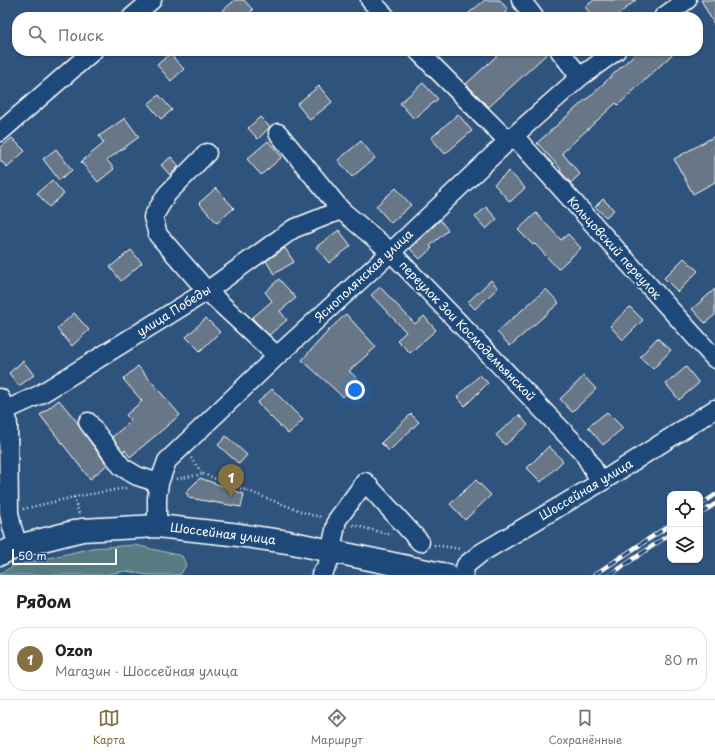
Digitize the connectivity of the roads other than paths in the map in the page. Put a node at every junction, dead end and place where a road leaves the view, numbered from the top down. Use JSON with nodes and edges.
{"nodes":[{"id":1,"x":152,"y":0,"type":"edge"},
{"id":2,"x":370,"y":0,"type":"edge"},
{"id":3,"x":521,"y":0,"type":"edge"},
{"id":4,"x":687,"y":0,"type":"edge"},
{"id":5,"x":138,"y":12,"type":"edge"},
{"id":6,"x":381,"y":12,"type":"edge"},
{"id":7,"x":530,"y":12,"type":"edge"},
{"id":8,"x":670,"y":12,"type":"edge"},
{"id":9,"x":87,"y":56,"type":"edge"},
{"id":10,"x":423,"y":56,"type":"edge"},
{"id":11,"x":564,"y":56,"type":"edge"},
{"id":12,"x":609,"y":56,"type":"edge"},
{"id":13,"x":580,"y":77,"type":"junction"},
{"id":14,"x":0,"y":132,"type":"edge"},
{"id":15,"x":278,"y":132,"type":"dead end"},
{"id":16,"x":511,"y":139,"type":"junction"},
{"id":17,"x":208,"y":153,"type":"dead end"},
{"id":18,"x":341,"y":210,"type":"junction"},
{"id":19,"x":391,"y":252,"type":"junction"},
{"id":20,"x":208,"y":291,"type":"junction"},
{"id":21,"x":277,"y":356,"type":"junction"},
{"id":22,"x":715,"y":359,"type":"edge"},
{"id":23,"x":2,"y":403,"type":"edge"},
{"id":24,"x":715,"y":409,"type":"edge"},
{"id":25,"x":88,"y":422,"type":"dead end"},
{"id":26,"x":165,"y":482,"type":"junction"},
{"id":27,"x":601,"y":482,"type":"junction"},
{"id":28,"x":157,"y":526,"type":"junction"},
{"id":29,"x":420,"y":542,"type":"dead end"},
{"id":30,"x":9,"y":550,"type":"edge"},
{"id":31,"x":330,"y":551,"type":"junction"},
{"id":32,"x":321,"y":575,"type":"edge"},
{"id":33,"x":446,"y":575,"type":"edge"},
{"id":34,"x":463,"y":575,"type":"edge"}],
"edges":[{"from":1,"to":5,"type":"street"},
{"from":2,"to":6,"type":"street"},
{"from":3,"to":7,"type":"street"},
{"from":4,"to":8,"type":"street"},
{"from":9,"to":14,"type":"street"},
{"from":10,"to":16,"type":"street","name":"Кольцовский переулок"},
{"from":11,"to":13,"type":"street"},
{"from":12,"to":13,"type":"street","name":"Яснополянская улица"},
{"from":13,"to":16,"type":"street","name":"Яснополянская улица"},
{"from":15,"to":18,"type":"street","name":"переулок Зои Космодемьянской"},
{"from":16,"to":19,"type":"street","name":"Яснополянская улица"},
{"from":16,"to":22,"type":"street","name":"Кольцовский переулок"},
{"from":17,"to":20,"type":"street"},
{"from":18,"to":19,"type":"street","name":"переулок Зои Космодемьянской"},
{"from":18,"to":20,"type":"street","name":"улица Победы"},
{"from":19,"to":21,"type":"street","name":"Яснополянская улица"},
{"from":19,"to":27,"type":"street","name":"переулок Зои Космодемьянской"},
{"from":20,"to":21,"type":"street"},
{"from":20,"to":23,"type":"street","name":"улица Победы"},
{"from":21,"to":26,"type":"street","name":"Яснополянская улица"},
{"from":23,"to":30,"type":"street"},
{"from":24,"to":27,"type":"street","name":"Шоссейная улица"},
{"from":25,"to":26,"type":"street"},
{"from":26,"to":28,"type":"street","name":"Яснополянская улица"},
{"from":27,"to":34,"type":"street","name":"Шоссейная улица"},
{"from":28,"to":30,"type":"main road","name":"Шоссейная улица"},
{"from":28,"to":31,"type":"main road","name":"Шоссейная улица"},
{"from":29,"to":31,"type":"street"},
{"from":31,"to":32,"type":"street"},
{"from":31,"to":33,"type":"main road","name":"Шоссейная улица"}]}
